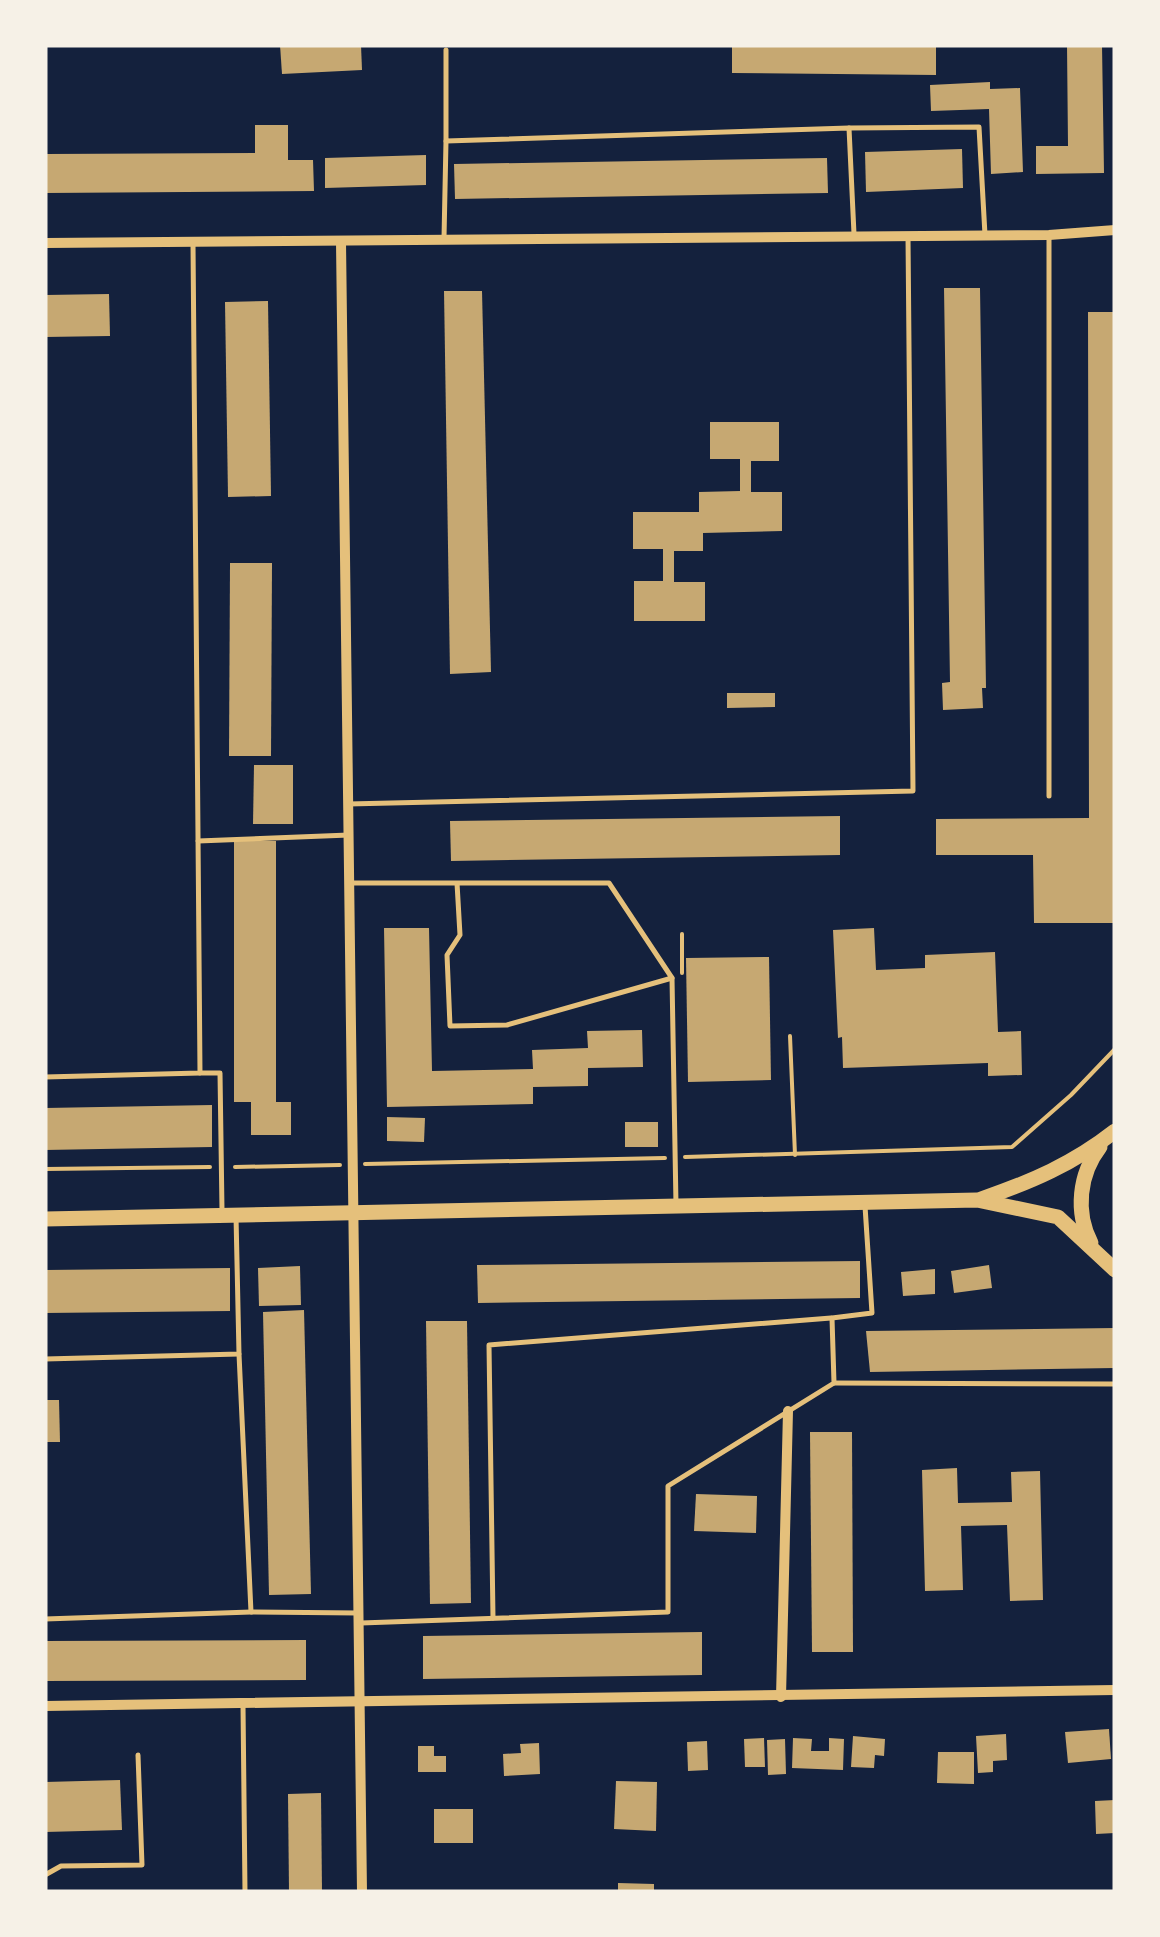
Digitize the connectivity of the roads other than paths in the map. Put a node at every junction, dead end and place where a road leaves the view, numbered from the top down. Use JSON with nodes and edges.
{"nodes":[{"id":1,"x":446,"y":50,"type":"dead end"},
{"id":2,"x":849,"y":128,"type":"junction"},
{"id":3,"x":446,"y":141,"type":"junction"},
{"id":4,"x":1115,"y":230,"type":"edge"},
{"id":5,"x":1049,"y":234,"type":"junction"},
{"id":6,"x":986,"y":235,"type":"junction"},
{"id":7,"x":908,"y":236,"type":"junction"},
{"id":8,"x":854,"y":237,"type":"junction"},
{"id":9,"x":444,"y":241,"type":"junction"},
{"id":10,"x":193,"y":242,"type":"junction"},
{"id":11,"x":341,"y":242,"type":"junction"},
{"id":12,"x":45,"y":243,"type":"edge"},
{"id":13,"x":1049,"y":796,"type":"dead end"},
{"id":14,"x":348,"y":804,"type":"junction"},
{"id":15,"x":349,"y":836,"type":"junction"},
{"id":16,"x":198,"y":842,"type":"junction"},
{"id":17,"x":349,"y":882,"type":"junction"},
{"id":18,"x":457,"y":883,"type":"junction"},
{"id":19,"x":672,"y":978,"type":"junction"},
{"id":20,"x":200,"y":1073,"type":"junction"},
{"id":21,"x":45,"y":1077,"type":"edge"},
{"id":22,"x":1112,"y":1134,"type":"edge"},
{"id":23,"x":977,"y":1200,"type":"junction"},
{"id":24,"x":865,"y":1203,"type":"junction"},
{"id":25,"x":676,"y":1207,"type":"junction"},
{"id":26,"x":354,"y":1215,"type":"junction"},
{"id":27,"x":229,"y":1217,"type":"junction"},
{"id":28,"x":45,"y":1219,"type":"edge"},
{"id":29,"x":1096,"y":1252,"type":"junction"},
{"id":30,"x":1115,"y":1270,"type":"edge"},
{"id":31,"x":832,"y":1318,"type":"junction"},
{"id":32,"x":238,"y":1354,"type":"junction"},
{"id":33,"x":45,"y":1358,"type":"edge"},
{"id":34,"x":834,"y":1382,"type":"junction"},
{"id":35,"x":1115,"y":1384,"type":"edge"},
{"id":36,"x":788,"y":1411,"type":"junction"},
{"id":37,"x":251,"y":1612,"type":"junction"},
{"id":38,"x":358,"y":1618,"type":"junction"},
{"id":39,"x":493,"y":1618,"type":"junction"},
{"id":40,"x":45,"y":1619,"type":"edge"},
{"id":41,"x":1115,"y":1690,"type":"edge"},
{"id":42,"x":782,"y":1696,"type":"junction"},
{"id":43,"x":359,"y":1704,"type":"junction"},
{"id":44,"x":243,"y":1705,"type":"junction"},
{"id":45,"x":45,"y":1706,"type":"edge"},
{"id":46,"x":138,"y":1755,"type":"dead end"},
{"id":47,"x":45,"y":1875,"type":"edge"},
{"id":48,"x":245,"y":1892,"type":"edge"},
{"id":49,"x":362,"y":1892,"type":"edge"}],
"edges":[{"from":1,"to":3,"type":"lane"},
{"from":2,"to":3,"type":"lane"},
{"from":2,"to":6,"type":"lane"},
{"from":2,"to":8,"type":"lane"},
{"from":3,"to":9,"type":"lane"},
{"from":4,"to":5,"type":"street"},
{"from":5,"to":6,"type":"street"},
{"from":5,"to":13,"type":"lane"},
{"from":6,"to":7,"type":"street"},
{"from":7,"to":8,"type":"street"},
{"from":7,"to":14,"type":"lane"},
{"from":8,"to":9,"type":"street"},
{"from":9,"to":11,"type":"street"},
{"from":10,"to":11,"type":"street"},
{"from":10,"to":12,"type":"street"},
{"from":10,"to":16,"type":"lane"},
{"from":11,"to":14,"type":"street"},
{"from":14,"to":15,"type":"street"},
{"from":15,"to":16,"type":"lane"},
{"from":15,"to":17,"type":"street"},
{"from":16,"to":20,"type":"lane"},
{"from":17,"to":18,"type":"lane"},
{"from":17,"to":26,"type":"street"},
{"from":18,"to":19,"type":"lane"},
{"from":18,"to":19,"type":"lane"},
{"from":19,"to":25,"type":"lane"},
{"from":20,"to":21,"type":"lane"},
{"from":20,"to":27,"type":"lane"},
{"from":22,"to":23,"type":"main road"},
{"from":22,"to":29,"type":"main road"},
{"from":23,"to":24,"type":"main road"},
{"from":23,"to":29,"type":"main road"},
{"from":24,"to":25,"type":"main road"},
{"from":24,"to":31,"type":"lane"},
{"from":25,"to":26,"type":"main road"},
{"from":26,"to":27,"type":"main road"},
{"from":26,"to":38,"type":"street"},
{"from":27,"to":28,"type":"main road"},
{"from":27,"to":32,"type":"lane"},
{"from":29,"to":30,"type":"main road"},
{"from":31,"to":34,"type":"lane"},
{"from":31,"to":39,"type":"lane"},
{"from":32,"to":33,"type":"lane"},
{"from":32,"to":37,"type":"lane"},
{"from":34,"to":35,"type":"lane"},
{"from":34,"to":36,"type":"lane"},
{"from":36,"to":39,"type":"lane"},
{"from":36,"to":42,"type":"street"},
{"from":37,"to":38,"type":"lane"},
{"from":37,"to":40,"type":"lane"},
{"from":38,"to":39,"type":"lane"},
{"from":38,"to":43,"type":"street"},
{"from":41,"to":42,"type":"street"},
{"from":42,"to":43,"type":"street"},
{"from":43,"to":44,"type":"street"},
{"from":43,"to":49,"type":"street"},
{"from":44,"to":45,"type":"street"},
{"from":44,"to":48,"type":"lane"},
{"from":46,"to":47,"type":"lane"}]}
